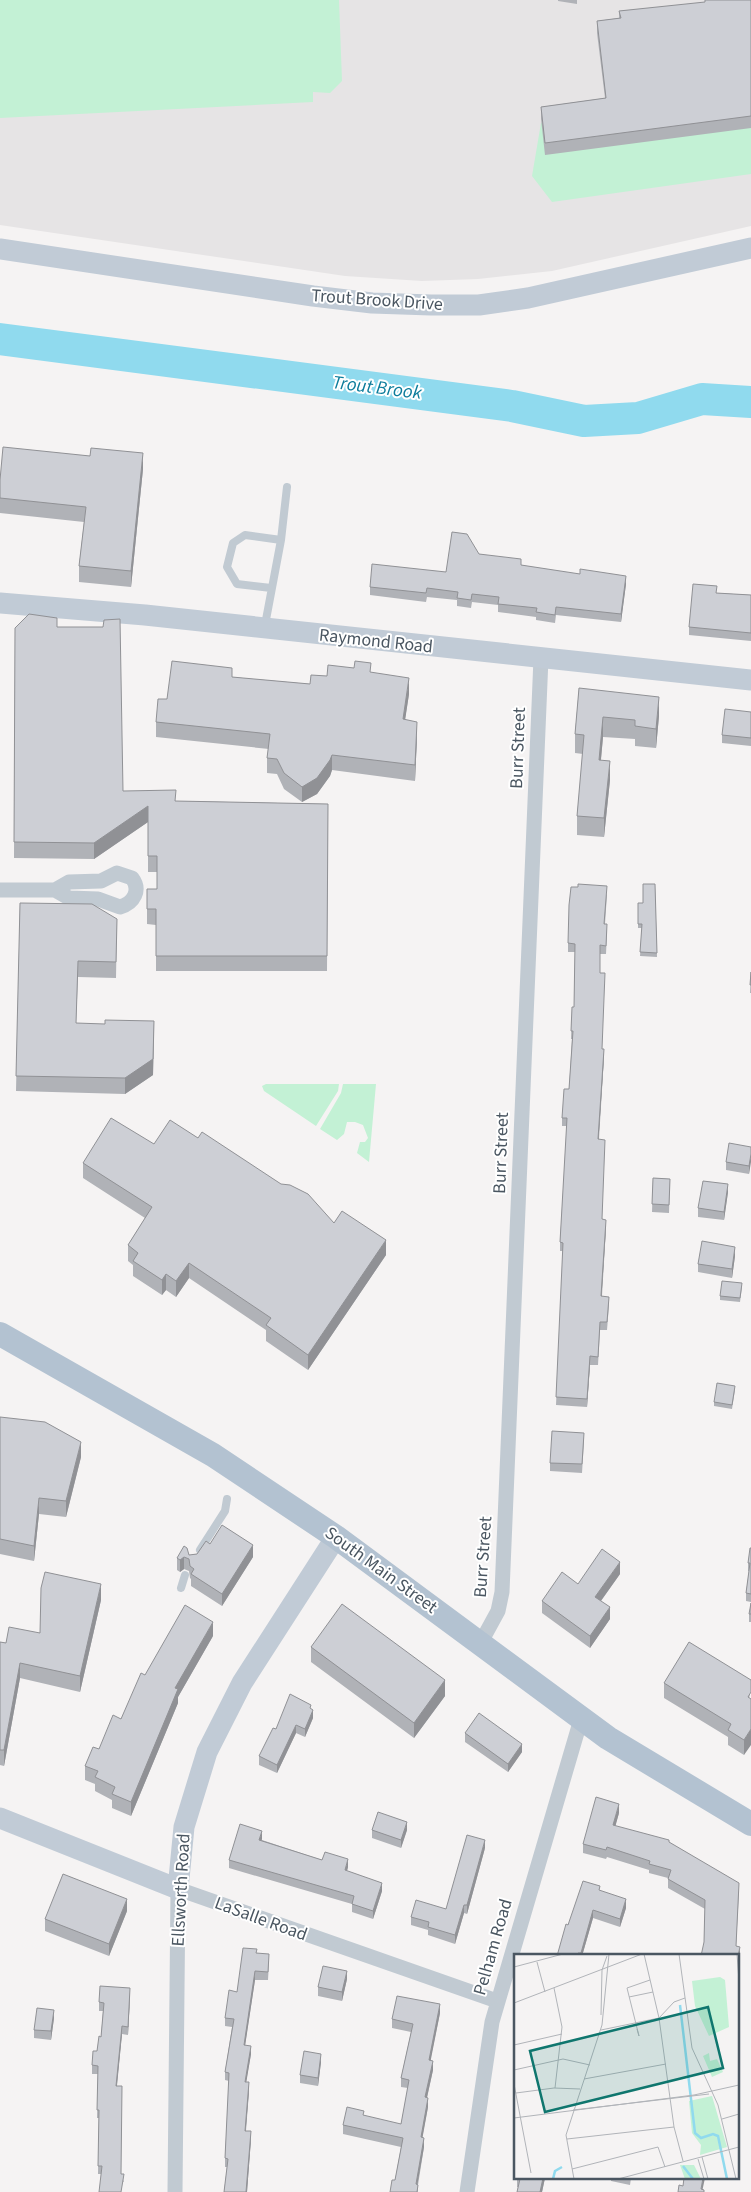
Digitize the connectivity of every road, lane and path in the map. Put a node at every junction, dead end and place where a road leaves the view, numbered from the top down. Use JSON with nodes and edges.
{"nodes":[{"id":1,"x":751,"y":248,"type":"edge"},
{"id":2,"x":0,"y":249,"type":"edge"},
{"id":3,"x":287,"y":487,"type":"dead end"},
{"id":4,"x":280,"y":540,"type":"junction"},
{"id":5,"x":271,"y":588,"type":"junction"},
{"id":6,"x":0,"y":603,"type":"edge"},
{"id":7,"x":264,"y":628,"type":"junction"},
{"id":8,"x":541,"y":658,"type":"junction"},
{"id":9,"x":751,"y":680,"type":"edge"},
{"id":10,"x":0,"y":890,"type":"edge"},
{"id":11,"x":55,"y":890,"type":"junction"},
{"id":12,"x":0,"y":1334,"type":"edge"},
{"id":13,"x":227,"y":1499,"type":"dead end"},
{"id":14,"x":336,"y":1536,"type":"junction"},
{"id":15,"x":195,"y":1558,"type":"edge"},
{"id":16,"x":185,"y":1575,"type":"dead end"},
{"id":17,"x":181,"y":1588,"type":"dead end"},
{"id":18,"x":480,"y":1644,"type":"junction"},
{"id":19,"x":581,"y":1719,"type":"junction"},
{"id":20,"x":0,"y":1818,"type":"edge"},
{"id":21,"x":751,"y":1824,"type":"edge"},
{"id":22,"x":178,"y":1889,"type":"junction"},
{"id":23,"x":497,"y":2001,"type":"junction"},
{"id":24,"x":175,"y":2192,"type":"edge"},
{"id":25,"x":467,"y":2192,"type":"edge"}],
"edges":[{"from":1,"to":2,"type":"street","name":"Trout Brook Drive"},
{"from":3,"to":4,"type":"lane"},
{"from":4,"to":5,"type":"lane"},
{"from":4,"to":5,"type":"lane"},
{"from":5,"to":7,"type":"lane"},
{"from":6,"to":7,"type":"street","name":"Raymond Road"},
{"from":7,"to":8,"type":"street","name":"Raymond Road"},
{"from":8,"to":9,"type":"street","name":"Raymond Road"},
{"from":8,"to":18,"type":"street","name":"Burr Street"},
{"from":10,"to":11,"type":"street"},
{"from":11,"to":11,"type":"street"},
{"from":12,"to":14,"type":"main road","name":"South Main Street"},
{"from":13,"to":15,"type":"lane"},
{"from":14,"to":18,"type":"main road","name":"South Main Street"},
{"from":14,"to":22,"type":"street","name":"Ellsworth Road"},
{"from":16,"to":17,"type":"lane"},
{"from":18,"to":19,"type":"main road","name":"South Main Street"},
{"from":19,"to":21,"type":"main road","name":"South Main Street"},
{"from":19,"to":23,"type":"street","name":"Pelham Road"},
{"from":20,"to":22,"type":"street","name":"LaSalle Road"},
{"from":22,"to":23,"type":"street","name":"LaSalle Road"},
{"from":22,"to":24,"type":"street","name":"Ellsworth Road"},
{"from":23,"to":25,"type":"street","name":"Pelham Road"}]}
